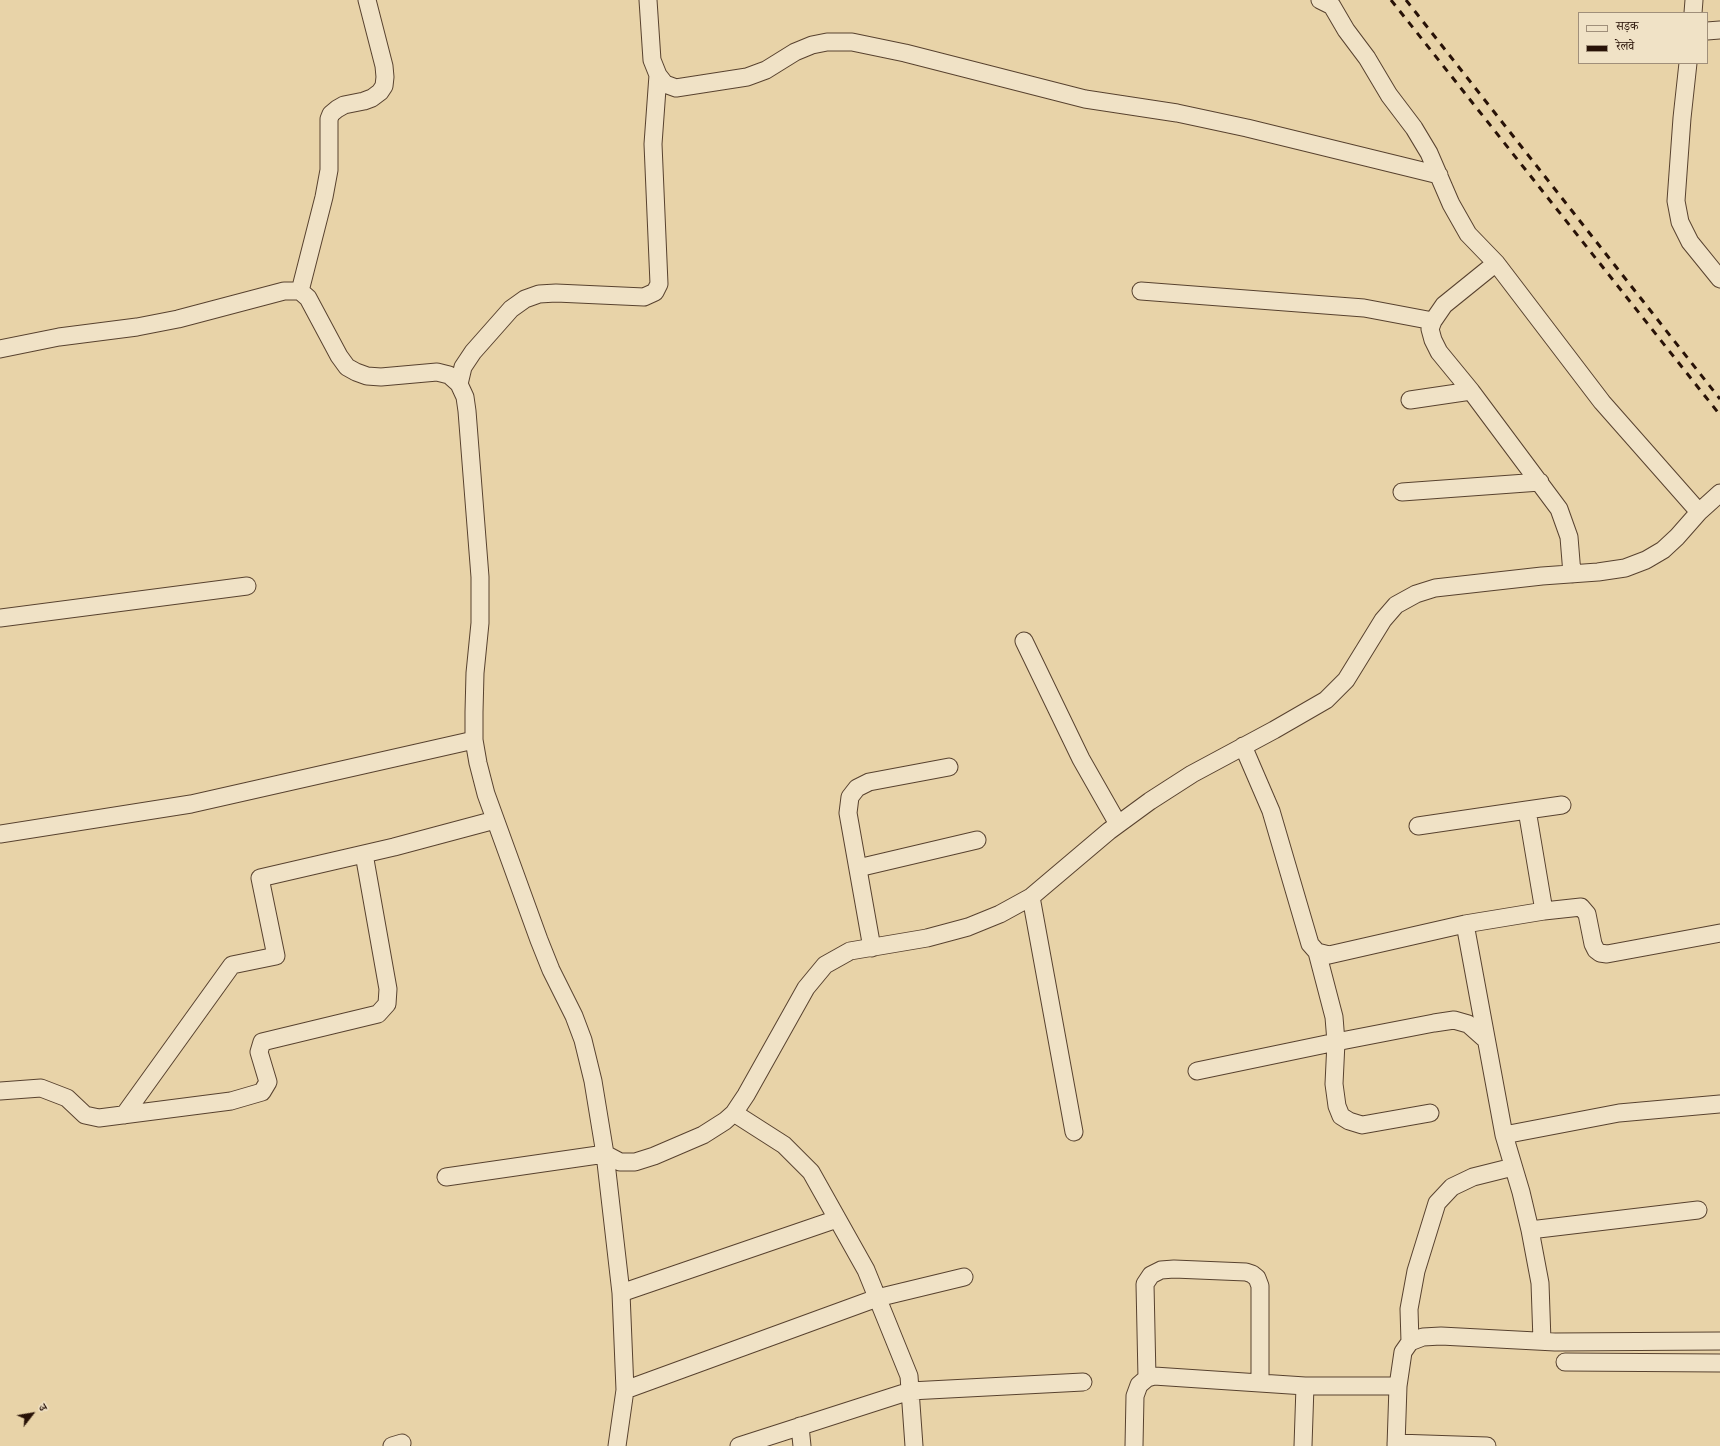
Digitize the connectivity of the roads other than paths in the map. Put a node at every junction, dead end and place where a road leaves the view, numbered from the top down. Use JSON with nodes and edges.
{"nodes":[{"id":1,"x":367,"y":0,"type":"edge"},
{"id":2,"x":648,"y":0,"type":"edge"},
{"id":3,"x":1320,"y":0,"type":"edge"},
{"id":4,"x":1694,"y":0,"type":"edge"},
{"id":5,"x":1693,"y":12,"type":"edge"},
{"id":6,"x":1720,"y":30,"type":"edge"},
{"id":7,"x":1708,"y":31,"type":"edge"},
{"id":8,"x":1688,"y":64,"type":"edge"},
{"id":9,"x":658,"y":75,"type":"junction"},
{"id":10,"x":1438,"y":175,"type":"junction"},
{"id":11,"x":1496,"y":263,"type":"junction"},
{"id":12,"x":1720,"y":278,"type":"edge"},
{"id":13,"x":300,"y":291,"type":"junction"},
{"id":14,"x":1142,"y":291,"type":"dead end"},
{"id":15,"x":1433,"y":321,"type":"junction"},
{"id":16,"x":0,"y":349,"type":"edge"},
{"id":17,"x":459,"y":384,"type":"junction"},
{"id":18,"x":1471,"y":390,"type":"junction"},
{"id":19,"x":1410,"y":400,"type":"dead end"},
{"id":20,"x":1540,"y":482,"type":"junction"},
{"id":21,"x":1402,"y":492,"type":"dead end"},
{"id":22,"x":1720,"y":493,"type":"edge"},
{"id":23,"x":1699,"y":512,"type":"junction"},
{"id":24,"x":1572,"y":574,"type":"junction"},
{"id":25,"x":247,"y":586,"type":"dead end"},
{"id":26,"x":0,"y":618,"type":"edge"},
{"id":27,"x":1024,"y":641,"type":"dead end"},
{"id":28,"x":474,"y":740,"type":"junction"},
{"id":29,"x":1243,"y":746,"type":"junction"},
{"id":30,"x":949,"y":767,"type":"dead end"},
{"id":31,"x":1562,"y":805,"type":"dead end"},
{"id":32,"x":1527,"y":810,"type":"junction"},
{"id":33,"x":495,"y":820,"type":"junction"},
{"id":34,"x":1118,"y":824,"type":"junction"},
{"id":35,"x":1418,"y":826,"type":"dead end"},
{"id":36,"x":0,"y":834,"type":"edge"},
{"id":37,"x":977,"y":840,"type":"dead end"},
{"id":38,"x":364,"y":854,"type":"junction"},
{"id":39,"x":858,"y":868,"type":"junction"},
{"id":40,"x":1031,"y":897,"type":"junction"},
{"id":41,"x":1544,"y":911,"type":"junction"},
{"id":42,"x":1465,"y":924,"type":"junction"},
{"id":43,"x":1720,"y":933,"type":"edge"},
{"id":44,"x":872,"y":948,"type":"junction"},
{"id":45,"x":1316,"y":952,"type":"junction"},
{"id":46,"x":1486,"y":1040,"type":"junction"},
{"id":47,"x":1336,"y":1042,"type":"junction"},
{"id":48,"x":1198,"y":1071,"type":"dead end"},
{"id":49,"x":0,"y":1091,"type":"edge"},
{"id":50,"x":1720,"y":1104,"type":"edge"},
{"id":51,"x":734,"y":1113,"type":"junction"},
{"id":52,"x":1430,"y":1114,"type":"dead end"},
{"id":53,"x":124,"y":1115,"type":"junction"},
{"id":54,"x":1074,"y":1132,"type":"dead end"},
{"id":55,"x":1504,"y":1135,"type":"junction"},
{"id":56,"x":605,"y":1154,"type":"junction"},
{"id":57,"x":1513,"y":1167,"type":"junction"},
{"id":58,"x":446,"y":1177,"type":"dead end"},
{"id":59,"x":1698,"y":1210,"type":"dead end"},
{"id":60,"x":837,"y":1219,"type":"junction"},
{"id":61,"x":1530,"y":1230,"type":"junction"},
{"id":62,"x":964,"y":1277,"type":"dead end"},
{"id":63,"x":621,"y":1293,"type":"junction"},
{"id":64,"x":877,"y":1298,"type":"junction"},
{"id":65,"x":1542,"y":1341,"type":"junction"},
{"id":66,"x":1720,"y":1341,"type":"edge"},
{"id":67,"x":1410,"y":1342,"type":"junction"},
{"id":68,"x":1565,"y":1362,"type":"dead end"},
{"id":69,"x":1720,"y":1363,"type":"edge"},
{"id":70,"x":1147,"y":1378,"type":"junction"},
{"id":71,"x":1083,"y":1382,"type":"dead end"},
{"id":72,"x":1260,"y":1383,"type":"junction"},
{"id":73,"x":1305,"y":1386,"type":"junction"},
{"id":74,"x":1398,"y":1386,"type":"junction"},
{"id":75,"x":625,"y":1390,"type":"junction"},
{"id":76,"x":910,"y":1391,"type":"junction"},
{"id":77,"x":800,"y":1426,"type":"junction"},
{"id":78,"x":1396,"y":1444,"type":"edge"},
{"id":79,"x":617,"y":1446,"type":"edge"},
{"id":80,"x":739,"y":1446,"type":"edge"},
{"id":81,"x":802,"y":1446,"type":"edge"},
{"id":82,"x":914,"y":1446,"type":"edge"},
{"id":83,"x":1134,"y":1446,"type":"edge"},
{"id":84,"x":1303,"y":1446,"type":"edge"},
{"id":85,"x":1487,"y":1446,"type":"edge"}],
"edges":[{"from":1,"to":13,"type":"street"},
{"from":2,"to":9,"type":"street"},
{"from":3,"to":10,"type":"street"},
{"from":4,"to":5,"type":"street"},
{"from":6,"to":7,"type":"street"},
{"from":8,"to":12,"type":"street"},
{"from":9,"to":10,"type":"street"},
{"from":9,"to":17,"type":"street"},
{"from":10,"to":11,"type":"street"},
{"from":11,"to":15,"type":"street"},
{"from":11,"to":23,"type":"street"},
{"from":13,"to":16,"type":"street"},
{"from":13,"to":17,"type":"street"},
{"from":14,"to":15,"type":"street"},
{"from":15,"to":18,"type":"street"},
{"from":17,"to":28,"type":"street"},
{"from":18,"to":19,"type":"street"},
{"from":18,"to":20,"type":"street"},
{"from":20,"to":21,"type":"street"},
{"from":20,"to":24,"type":"street"},
{"from":22,"to":23,"type":"street"},
{"from":23,"to":24,"type":"street"},
{"from":24,"to":29,"type":"street"},
{"from":25,"to":26,"type":"street"},
{"from":27,"to":34,"type":"street"},
{"from":28,"to":33,"type":"street"},
{"from":28,"to":36,"type":"street"},
{"from":29,"to":34,"type":"street"},
{"from":29,"to":45,"type":"street"},
{"from":30,"to":39,"type":"street"},
{"from":31,"to":32,"type":"street"},
{"from":32,"to":35,"type":"street"},
{"from":32,"to":41,"type":"street"},
{"from":33,"to":38,"type":"street"},
{"from":33,"to":56,"type":"street"},
{"from":34,"to":40,"type":"street"},
{"from":37,"to":39,"type":"street"},
{"from":38,"to":53,"type":"street"},
{"from":38,"to":53,"type":"street"},
{"from":39,"to":44,"type":"street"},
{"from":40,"to":44,"type":"street"},
{"from":40,"to":54,"type":"street"},
{"from":41,"to":42,"type":"street"},
{"from":41,"to":43,"type":"street"},
{"from":42,"to":45,"type":"street"},
{"from":42,"to":46,"type":"street"},
{"from":44,"to":51,"type":"street"},
{"from":45,"to":47,"type":"street"},
{"from":46,"to":47,"type":"street"},
{"from":46,"to":55,"type":"street"},
{"from":47,"to":48,"type":"street"},
{"from":47,"to":52,"type":"street"},
{"from":49,"to":53,"type":"street"},
{"from":50,"to":55,"type":"street"},
{"from":51,"to":56,"type":"street"},
{"from":51,"to":60,"type":"street"},
{"from":55,"to":57,"type":"street"},
{"from":56,"to":58,"type":"street"},
{"from":56,"to":63,"type":"street"},
{"from":57,"to":61,"type":"street"},
{"from":57,"to":67,"type":"street"},
{"from":59,"to":61,"type":"street"},
{"from":60,"to":63,"type":"street"},
{"from":60,"to":64,"type":"street"},
{"from":61,"to":65,"type":"street"},
{"from":62,"to":64,"type":"street"},
{"from":63,"to":75,"type":"street"},
{"from":64,"to":75,"type":"street"},
{"from":64,"to":76,"type":"street"},
{"from":65,"to":66,"type":"street"},
{"from":65,"to":67,"type":"street"},
{"from":67,"to":74,"type":"street"},
{"from":68,"to":69,"type":"street"},
{"from":70,"to":72,"type":"street"},
{"from":70,"to":72,"type":"street"},
{"from":70,"to":83,"type":"street"},
{"from":71,"to":76,"type":"street"},
{"from":72,"to":73,"type":"street"},
{"from":73,"to":74,"type":"street"},
{"from":73,"to":84,"type":"street"},
{"from":74,"to":78,"type":"street"},
{"from":75,"to":79,"type":"street"},
{"from":76,"to":77,"type":"street"},
{"from":76,"to":82,"type":"street"},
{"from":77,"to":80,"type":"street"},
{"from":77,"to":81,"type":"street"},
{"from":78,"to":85,"type":"street"}]}
